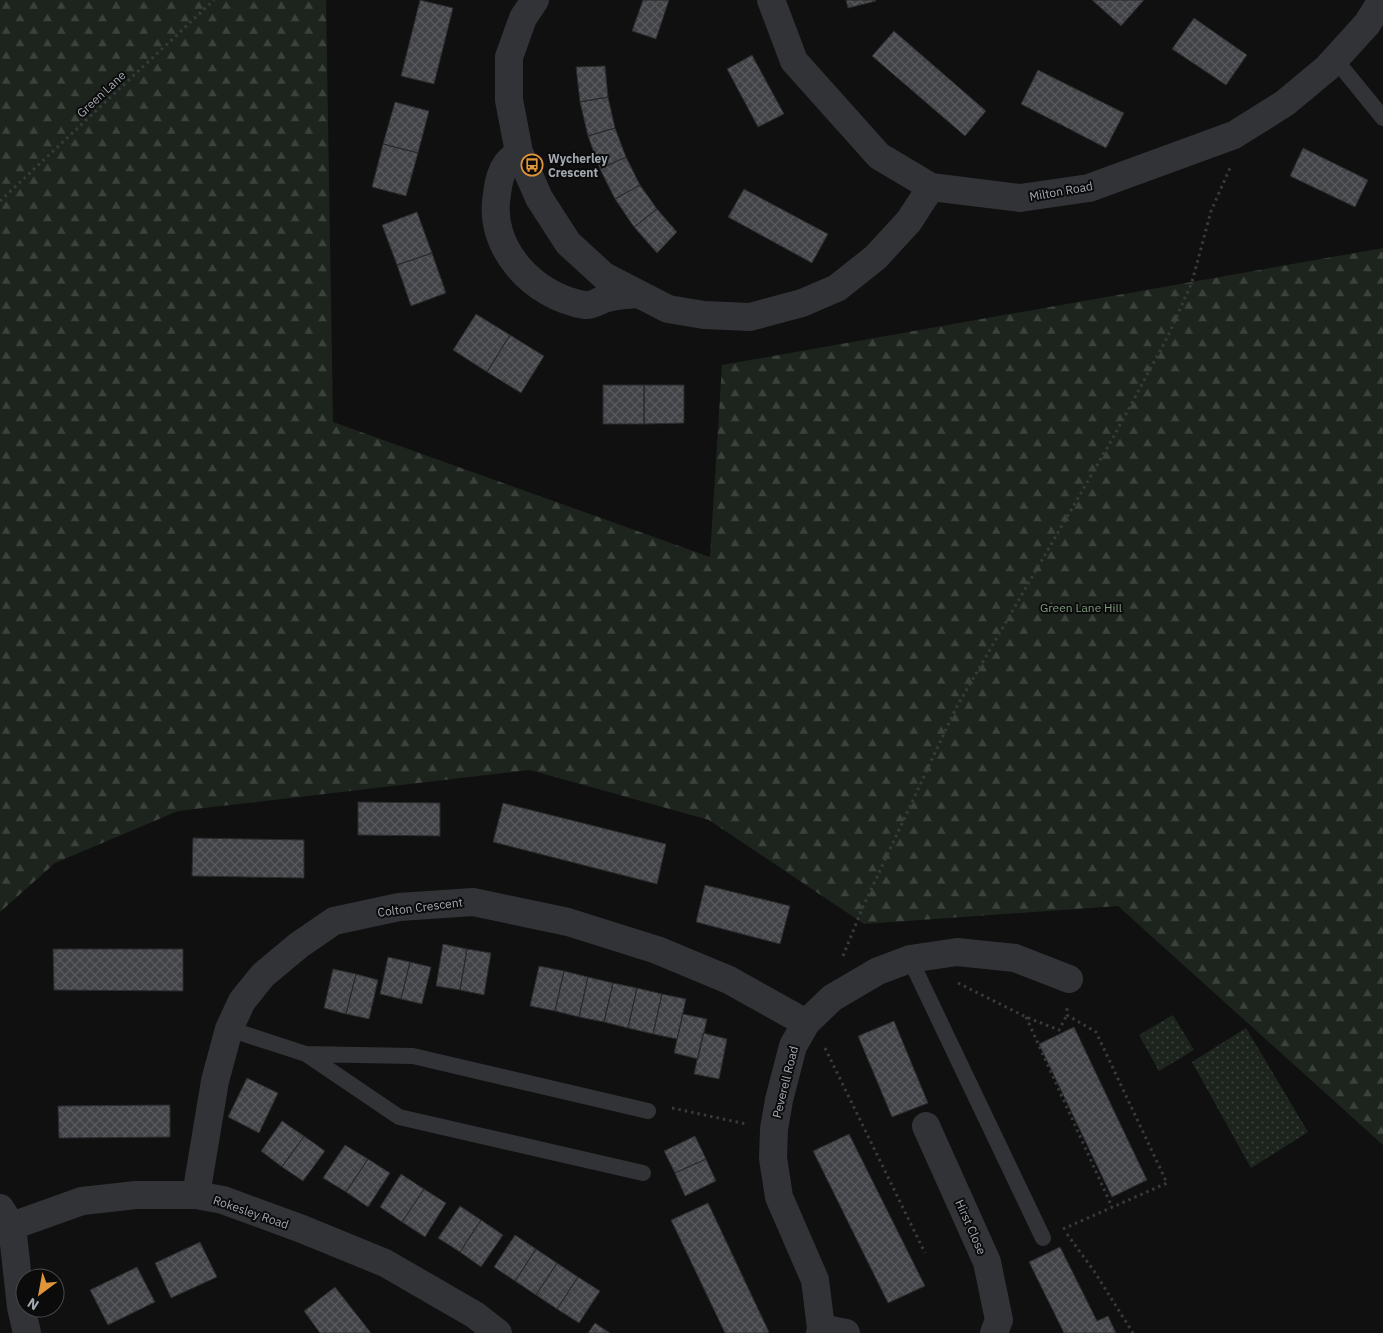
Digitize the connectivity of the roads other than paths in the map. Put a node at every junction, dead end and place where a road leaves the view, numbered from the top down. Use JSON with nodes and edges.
{"nodes":[{"id":1,"x":770,"y":0,"type":"edge"},
{"id":2,"x":1382,"y":0,"type":"edge"},
{"id":3,"x":532,"y":4,"type":"edge"},
{"id":4,"x":1335,"y":59,"type":"junction"},
{"id":5,"x":1383,"y":118,"type":"edge"},
{"id":6,"x":519,"y":152,"type":"junction"},
{"id":7,"x":931,"y":187,"type":"junction"},
{"id":8,"x":638,"y":294,"type":"junction"},
{"id":9,"x":910,"y":959,"type":"junction"},
{"id":10,"x":1068,"y":979,"type":"road end"},
{"id":11,"x":809,"y":1020,"type":"junction"},
{"id":12,"x":229,"y":1029,"type":"junction"},
{"id":13,"x":306,"y":1054,"type":"junction"},
{"id":14,"x":648,"y":1111,"type":"road end"},
{"id":15,"x":926,"y":1126,"type":"dead end"},
{"id":16,"x":643,"y":1173,"type":"dead end"},
{"id":17,"x":196,"y":1195,"type":"junction"},
{"id":18,"x":6,"y":1217,"type":"edge"},
{"id":19,"x":1043,"y":1238,"type":"road end"},
{"id":20,"x":469,"y":1324,"type":"edge"},
{"id":21,"x":829,"y":1331,"type":"edge"},
{"id":22,"x":27,"y":1333,"type":"edge"},
{"id":23,"x":498,"y":1333,"type":"edge"},
{"id":24,"x":994,"y":1333,"type":"edge"}],
"edges":[{"from":1,"to":7,"type":"street","name":"Milton Road"},
{"from":2,"to":4,"type":"street","name":"Milton Road"},
{"from":3,"to":6,"type":"street"},
{"from":4,"to":5,"type":"lane"},
{"from":4,"to":7,"type":"street","name":"Milton Road"},
{"from":6,"to":8,"type":"street"},
{"from":6,"to":8,"type":"street"},
{"from":7,"to":8,"type":"street"},
{"from":9,"to":10,"type":"street","name":"Peverell Road"},
{"from":9,"to":11,"type":"street","name":"Peverell Road"},
{"from":9,"to":19,"type":"lane"},
{"from":11,"to":12,"type":"street","name":"Colton Crescent"},
{"from":11,"to":21,"type":"street","name":"Peverell Road"},
{"from":12,"to":13,"type":"lane"},
{"from":12,"to":17,"type":"street","name":"Colton Crescent"},
{"from":13,"to":14,"type":"lane"},
{"from":13,"to":16,"type":"lane"},
{"from":15,"to":24,"type":"street","name":"Hirst Close"},
{"from":17,"to":18,"type":"street","name":"Rokesley Road"},
{"from":17,"to":20,"type":"street","name":"Rokesley Road"},
{"from":18,"to":22,"type":"street"},
{"from":20,"to":23,"type":"street","name":"Rokesley Road"}]}
